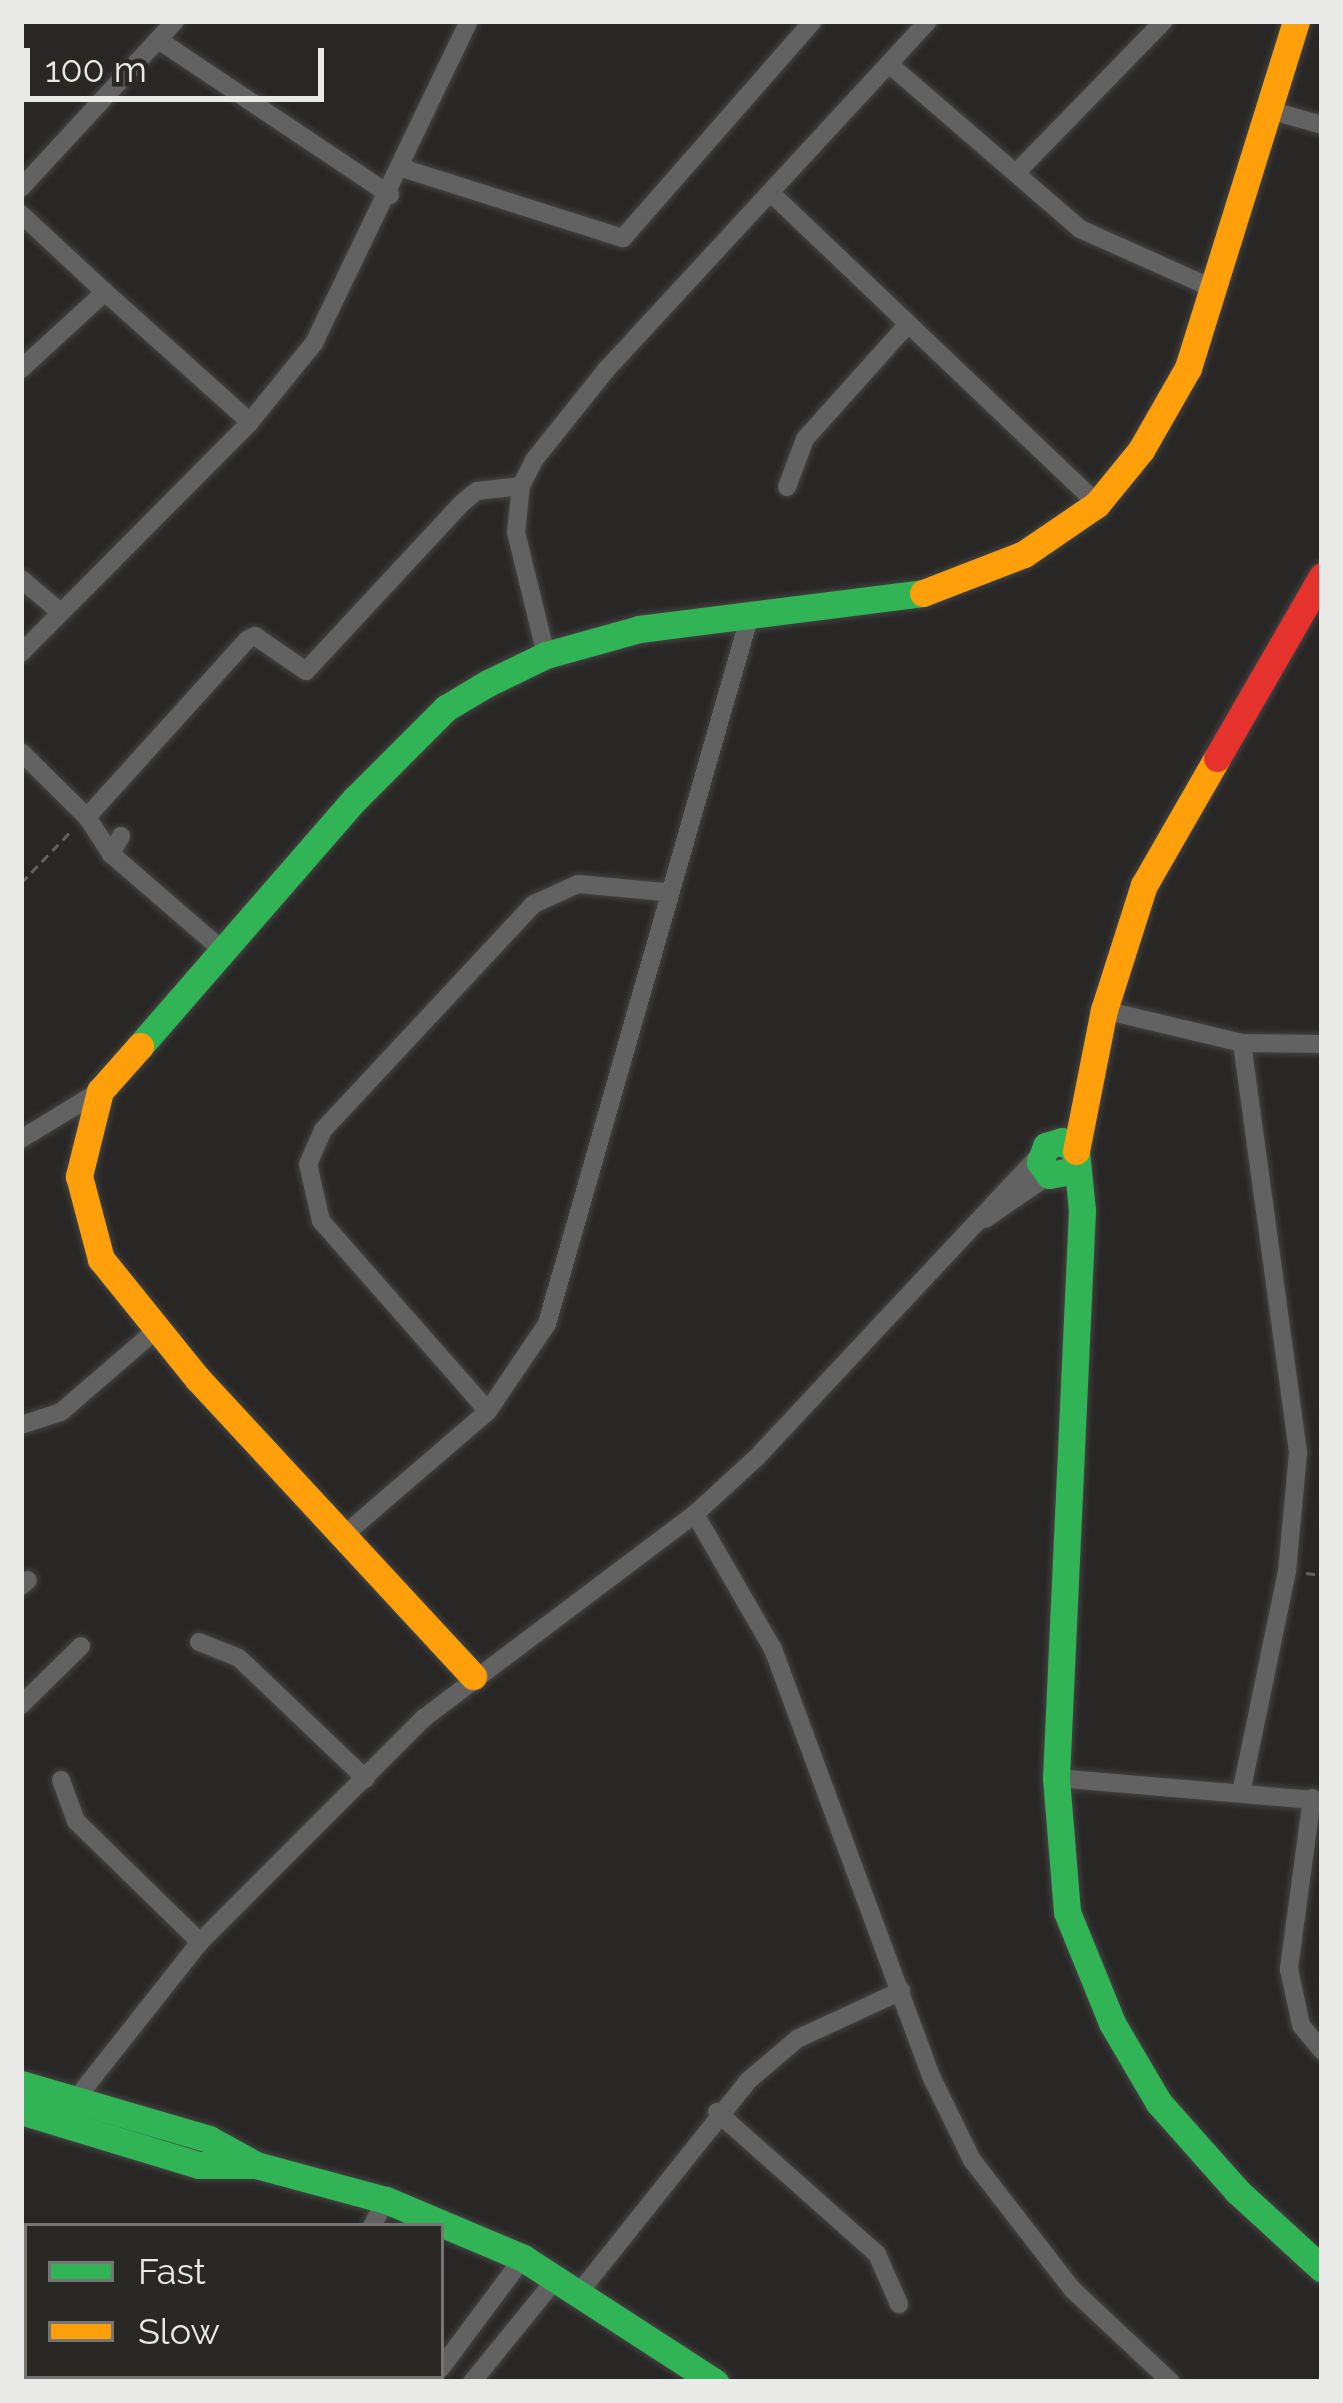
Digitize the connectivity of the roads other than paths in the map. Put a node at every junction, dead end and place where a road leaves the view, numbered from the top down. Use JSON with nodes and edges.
{"nodes":[{"id":1,"x":175,"y":21,"type":"edge"},
{"id":2,"x":813,"y":21,"type":"edge"},
{"id":3,"x":928,"y":21,"type":"edge"},
{"id":4,"x":1164,"y":21,"type":"edge"},
{"id":5,"x":1296,"y":21,"type":"edge"},
{"id":6,"x":466,"y":22,"type":"edge"},
{"id":7,"x":160,"y":41,"type":"junction"},
{"id":8,"x":889,"y":64,"type":"junction"},
{"id":9,"x":1273,"y":110,"type":"junction"},
{"id":10,"x":1322,"y":125,"type":"edge"},
{"id":11,"x":402,"y":168,"type":"junction"},
{"id":12,"x":1016,"y":173,"type":"junction"},
{"id":13,"x":21,"y":188,"type":"edge"},
{"id":14,"x":772,"y":194,"type":"junction"},
{"id":15,"x":390,"y":195,"type":"junction"},
{"id":16,"x":21,"y":214,"type":"edge"},
{"id":17,"x":1212,"y":288,"type":"junction"},
{"id":18,"x":105,"y":292,"type":"junction"},
{"id":19,"x":906,"y":326,"type":"junction"},
{"id":20,"x":21,"y":369,"type":"edge"},
{"id":21,"x":250,"y":422,"type":"junction"},
{"id":22,"x":521,"y":486,"type":"junction"},
{"id":23,"x":787,"y":487,"type":"dead end"},
{"id":24,"x":1096,"y":504,"type":"junction"},
{"id":25,"x":21,"y":579,"type":"edge"},
{"id":26,"x":1321,"y":583,"type":"edge"},
{"id":27,"x":59,"y":611,"type":"junction"},
{"id":28,"x":751,"y":611,"type":"junction"},
{"id":29,"x":21,"y":653,"type":"edge"},
{"id":30,"x":546,"y":655,"type":"junction"},
{"id":31,"x":21,"y":752,"type":"edge"},
{"id":32,"x":87,"y":817,"type":"junction"},
{"id":33,"x":665,"y":892,"type":"junction"},
{"id":34,"x":220,"y":948,"type":"junction"},
{"id":35,"x":1104,"y":1010,"type":"junction"},
{"id":36,"x":1242,"y":1042,"type":"junction"},
{"id":37,"x":1322,"y":1044,"type":"edge"},
{"id":38,"x":100,"y":1091,"type":"junction"},
{"id":39,"x":21,"y":1139,"type":"edge"},
{"id":40,"x":1058,"y":1161,"type":"junction"},
{"id":41,"x":155,"y":1331,"type":"junction"},
{"id":42,"x":488,"y":1411,"type":"junction"},
{"id":43,"x":21,"y":1425,"type":"edge"},
{"id":44,"x":694,"y":1514,"type":"junction"},
{"id":45,"x":344,"y":1535,"type":"junction"},
{"id":46,"x":199,"y":1642,"type":"dead end"},
{"id":47,"x":81,"y":1646,"type":"dead end"},
{"id":48,"x":473,"y":1676,"type":"junction"},
{"id":49,"x":21,"y":1705,"type":"edge"},
{"id":50,"x":1056,"y":1778,"type":"junction"},
{"id":51,"x":365,"y":1779,"type":"junction"},
{"id":52,"x":61,"y":1780,"type":"dead end"},
{"id":53,"x":1242,"y":1788,"type":"junction"},
{"id":54,"x":1317,"y":1800,"type":"edge"},
{"id":55,"x":200,"y":1942,"type":"junction"},
{"id":56,"x":901,"y":1991,"type":"junction"},
{"id":57,"x":1322,"y":2051,"type":"edge"},
{"id":58,"x":21,"y":2084,"type":"edge"},
{"id":59,"x":21,"y":2111,"type":"edge"},
{"id":60,"x":67,"y":2111,"type":"junction"},
{"id":61,"x":717,"y":2111,"type":"junction"},
{"id":62,"x":386,"y":2200,"type":"junction"},
{"id":63,"x":374,"y":2223,"type":"edge"},
{"id":64,"x":440,"y":2223,"type":"edge"},
{"id":65,"x":444,"y":2225,"type":"edge"},
{"id":66,"x":523,"y":2258,"type":"junction"},
{"id":67,"x":1322,"y":2269,"type":"edge"},
{"id":68,"x":567,"y":2287,"type":"junction"},
{"id":69,"x":899,"y":2304,"type":"dead end"},
{"id":70,"x":444,"y":2364,"type":"edge"},
{"id":71,"x":472,"y":2382,"type":"edge"},
{"id":72,"x":715,"y":2382,"type":"edge"},
{"id":73,"x":1171,"y":2382,"type":"edge"}],
"edges":[{"from":1,"to":7,"type":"street"},
{"from":2,"to":11,"type":"street"},
{"from":3,"to":8,"type":"street"},
{"from":4,"to":12,"type":"street"},
{"from":5,"to":9,"type":"street"},
{"from":6,"to":11,"type":"street"},
{"from":7,"to":13,"type":"street"},
{"from":7,"to":15,"type":"street"},
{"from":8,"to":12,"type":"street"},
{"from":8,"to":14,"type":"street"},
{"from":9,"to":10,"type":"street"},
{"from":9,"to":17,"type":"street"},
{"from":11,"to":15,"type":"street"},
{"from":12,"to":17,"type":"street"},
{"from":14,"to":19,"type":"street"},
{"from":14,"to":22,"type":"street"},
{"from":15,"to":21,"type":"street"},
{"from":16,"to":18,"type":"street"},
{"from":17,"to":24,"type":"street"},
{"from":18,"to":20,"type":"street"},
{"from":18,"to":21,"type":"street"},
{"from":19,"to":23,"type":"street"},
{"from":19,"to":24,"type":"street"},
{"from":21,"to":27,"type":"street"},
{"from":22,"to":30,"type":"street"},
{"from":22,"to":32,"type":"street"},
{"from":24,"to":28,"type":"street"},
{"from":25,"to":27,"type":"street"},
{"from":26,"to":35,"type":"street"},
{"from":27,"to":29,"type":"street"},
{"from":28,"to":30,"type":"street"},
{"from":28,"to":33,"type":"street"},
{"from":30,"to":34,"type":"street"},
{"from":31,"to":32,"type":"street"},
{"from":32,"to":34,"type":"street"},
{"from":33,"to":42,"type":"street"},
{"from":33,"to":42,"type":"street"},
{"from":34,"to":38,"type":"street"},
{"from":35,"to":36,"type":"street"},
{"from":35,"to":40,"type":"street"},
{"from":36,"to":37,"type":"street"},
{"from":36,"to":53,"type":"street"},
{"from":38,"to":39,"type":"street"},
{"from":38,"to":41,"type":"street"},
{"from":40,"to":44,"type":"street"},
{"from":40,"to":50,"type":"street"},
{"from":41,"to":43,"type":"street"},
{"from":41,"to":45,"type":"street"},
{"from":42,"to":45,"type":"street"},
{"from":44,"to":48,"type":"street"},
{"from":44,"to":56,"type":"street"},
{"from":45,"to":48,"type":"street"},
{"from":46,"to":51,"type":"street"},
{"from":47,"to":49,"type":"street"},
{"from":48,"to":51,"type":"street"},
{"from":50,"to":53,"type":"street"},
{"from":50,"to":67,"type":"street"},
{"from":51,"to":55,"type":"street"},
{"from":52,"to":55,"type":"street"},
{"from":53,"to":54,"type":"street"},
{"from":54,"to":57,"type":"street"},
{"from":55,"to":60,"type":"street"},
{"from":56,"to":61,"type":"street"},
{"from":56,"to":73,"type":"street"},
{"from":58,"to":60,"type":"street"},
{"from":59,"to":60,"type":"street"},
{"from":60,"to":62,"type":"street"},
{"from":61,"to":68,"type":"street"},
{"from":61,"to":69,"type":"street"},
{"from":62,"to":63,"type":"street"},
{"from":62,"to":64,"type":"street"},
{"from":65,"to":66,"type":"street"},
{"from":66,"to":68,"type":"street"},
{"from":66,"to":70,"type":"street"},
{"from":68,"to":71,"type":"street"},
{"from":68,"to":72,"type":"street"}]}
